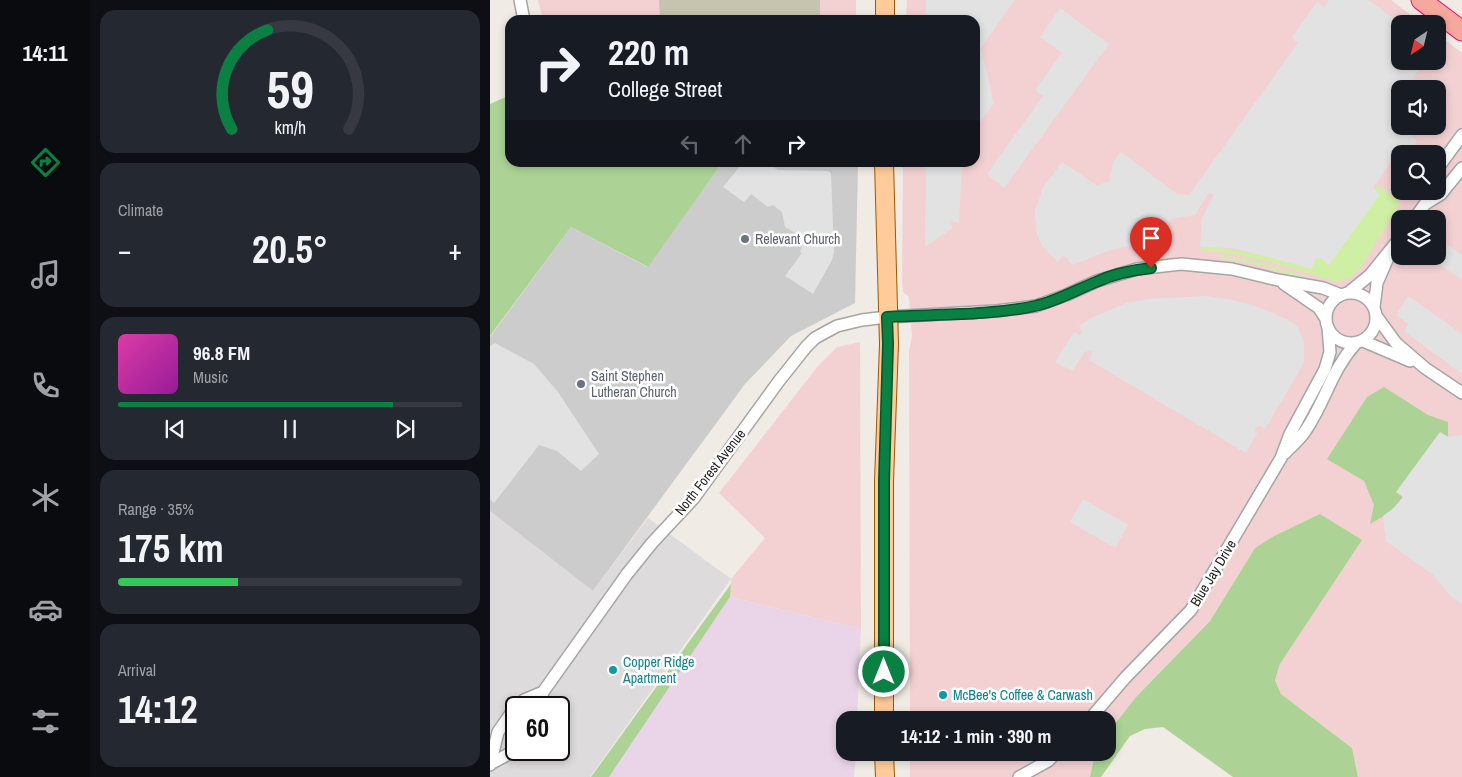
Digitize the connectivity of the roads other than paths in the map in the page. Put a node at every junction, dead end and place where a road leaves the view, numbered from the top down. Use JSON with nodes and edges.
{"nodes":[{"id":1,"x":520,"y":0,"type":"edge"},
{"id":2,"x":885,"y":0,"type":"edge"},
{"id":3,"x":1421,"y":0,"type":"edge"},
{"id":4,"x":523,"y":15,"type":"edge"},
{"id":5,"x":885,"y":15,"type":"edge"},
{"id":6,"x":1462,"y":30,"type":"edge"},
{"id":7,"x":1462,"y":135,"type":"edge"},
{"id":8,"x":1446,"y":157,"type":"edge"},
{"id":9,"x":884,"y":167,"type":"edge"},
{"id":10,"x":1462,"y":168,"type":"edge"},
{"id":11,"x":1425,"y":200,"type":"edge"},
{"id":12,"x":1425,"y":204,"type":"junction"},
{"id":13,"x":1421,"y":210,"type":"edge"},
{"id":14,"x":1391,"y":250,"type":"edge"},
{"id":15,"x":1391,"y":251,"type":"edge"},
{"id":16,"x":1278,"y":280,"type":"junction"},
{"id":17,"x":1344,"y":294,"type":"junction"},
{"id":18,"x":1375,"y":312,"type":"junction"},
{"id":19,"x":887,"y":317,"type":"junction"},
{"id":20,"x":1327,"y":323,"type":"junction"},
{"id":21,"x":1360,"y":342,"type":"junction"},
{"id":22,"x":1425,"y":368,"type":"junction"},
{"id":23,"x":1462,"y":393,"type":"edge"},
{"id":24,"x":1281,"y":458,"type":"junction"},
{"id":25,"x":543,"y":692,"type":"junction"},
{"id":26,"x":542,"y":696,"type":"edge"},
{"id":27,"x":884,"y":711,"type":"edge"},
{"id":28,"x":1097,"y":711,"type":"edge"},
{"id":29,"x":505,"y":756,"type":"edge"},
{"id":30,"x":884,"y":761,"type":"edge"},
{"id":31,"x":1046,"y":761,"type":"edge"},
{"id":32,"x":491,"y":764,"type":"edge"},
{"id":33,"x":885,"y":777,"type":"edge"},
{"id":34,"x":1019,"y":777,"type":"edge"}],
"edges":[{"from":1,"to":4,"type":"street"},
{"from":2,"to":5,"type":"main road"},
{"from":3,"to":6,"type":"highway"},
{"from":7,"to":8,"type":"street"},
{"from":9,"to":19,"type":"main road"},
{"from":10,"to":12,"type":"street"},
{"from":11,"to":12,"type":"street"},
{"from":12,"to":13,"type":"street"},
{"from":14,"to":17,"type":"street"},
{"from":15,"to":18,"type":"street"},
{"from":16,"to":17,"type":"street"},
{"from":16,"to":19,"type":"street","name":"North Forest Avenue"},
{"from":16,"to":20,"type":"street"},
{"from":17,"to":18,"type":"street"},
{"from":17,"to":20,"type":"street"},
{"from":18,"to":21,"type":"street"},
{"from":18,"to":22,"type":"street"},
{"from":19,"to":25,"type":"street","name":"North Forest Avenue"},
{"from":19,"to":27,"type":"main road"},
{"from":20,"to":21,"type":"street"},
{"from":20,"to":24,"type":"street","name":"Blue Jay Drive"},
{"from":21,"to":22,"type":"street"},
{"from":21,"to":24,"type":"street","name":"Blue Jay Drive"},
{"from":22,"to":23,"type":"street"},
{"from":24,"to":28,"type":"street","name":"Blue Jay Drive"},
{"from":25,"to":26,"type":"street","name":"North Forest Avenue"},
{"from":25,"to":32,"type":"street","name":"North Forest Avenue"},
{"from":29,"to":32,"type":"street","name":"North Forest Avenue"},
{"from":30,"to":33,"type":"main road"},
{"from":31,"to":34,"type":"street"}]}
